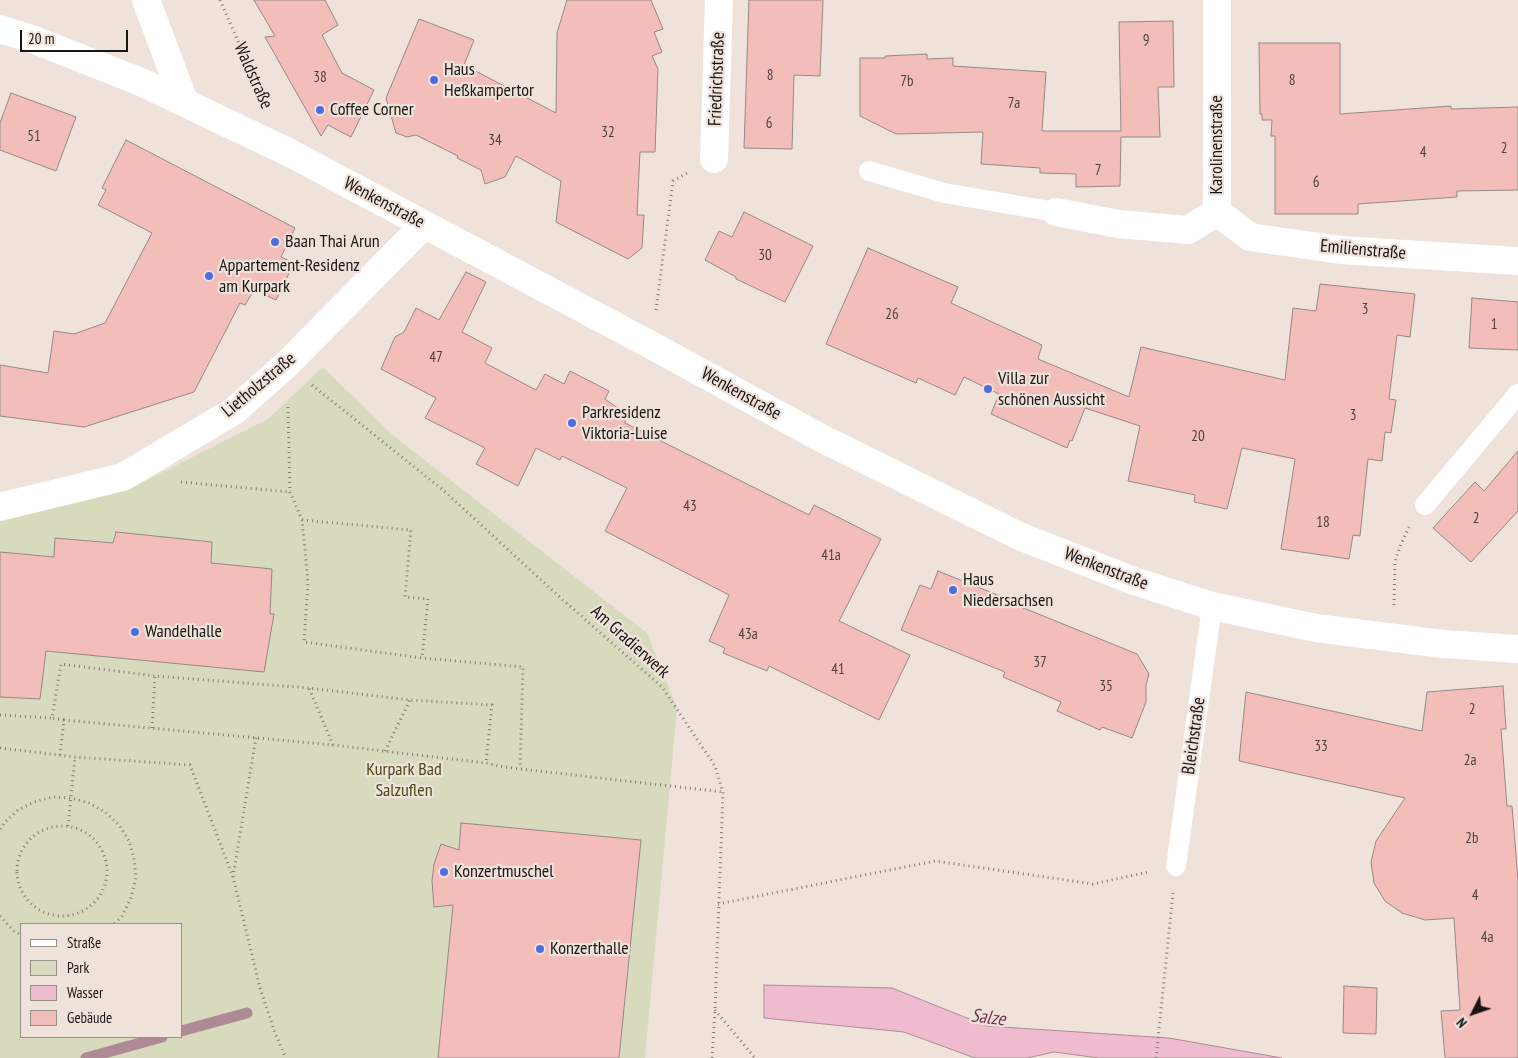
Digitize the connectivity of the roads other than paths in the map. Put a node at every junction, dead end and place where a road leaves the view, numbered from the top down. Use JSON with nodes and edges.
{"nodes":[{"id":1,"x":146,"y":0,"type":"edge"},
{"id":2,"x":719,"y":0,"type":"edge"},
{"id":3,"x":1218,"y":0,"type":"edge"},
{"id":4,"x":0,"y":29,"type":"edge"},
{"id":5,"x":184,"y":101,"type":"junction"},
{"id":6,"x":714,"y":159,"type":"road end"},
{"id":7,"x":869,"y":171,"type":"dead end"},
{"id":8,"x":1056,"y":212,"type":"joint"},
{"id":9,"x":1218,"y":212,"type":"junction"},
{"id":10,"x":424,"y":225,"type":"junction"},
{"id":11,"x":1518,"y":262,"type":"edge"},
{"id":12,"x":1518,"y":394,"type":"edge"},
{"id":13,"x":1425,"y":505,"type":"road end"},
{"id":14,"x":0,"y":507,"type":"edge"},
{"id":15,"x":1212,"y":606,"type":"junction"},
{"id":16,"x":1518,"y":649,"type":"edge"},
{"id":17,"x":1176,"y":866,"type":"road end"}],
"edges":[{"from":1,"to":5,"type":"street"},
{"from":2,"to":6,"type":"street","name":"Friedrichstraße"},
{"from":3,"to":9,"type":"street","name":"Karolinenstraße"},
{"from":4,"to":5,"type":"street","name":"Wenkenstraße"},
{"from":5,"to":10,"type":"street","name":"Wenkenstraße"},
{"from":7,"to":8,"type":"lane"},
{"from":8,"to":9,"type":"street","name":"Karolinenstraße"},
{"from":9,"to":11,"type":"street","name":"Emilienstraße"},
{"from":10,"to":14,"type":"street","name":"Lietholzstraße"},
{"from":10,"to":15,"type":"street","name":"Wenkenstraße"},
{"from":12,"to":13,"type":"lane"},
{"from":15,"to":16,"type":"street","name":"Wenkenstraße"},
{"from":15,"to":17,"type":"lane","name":"Bleichstraße"}]}
